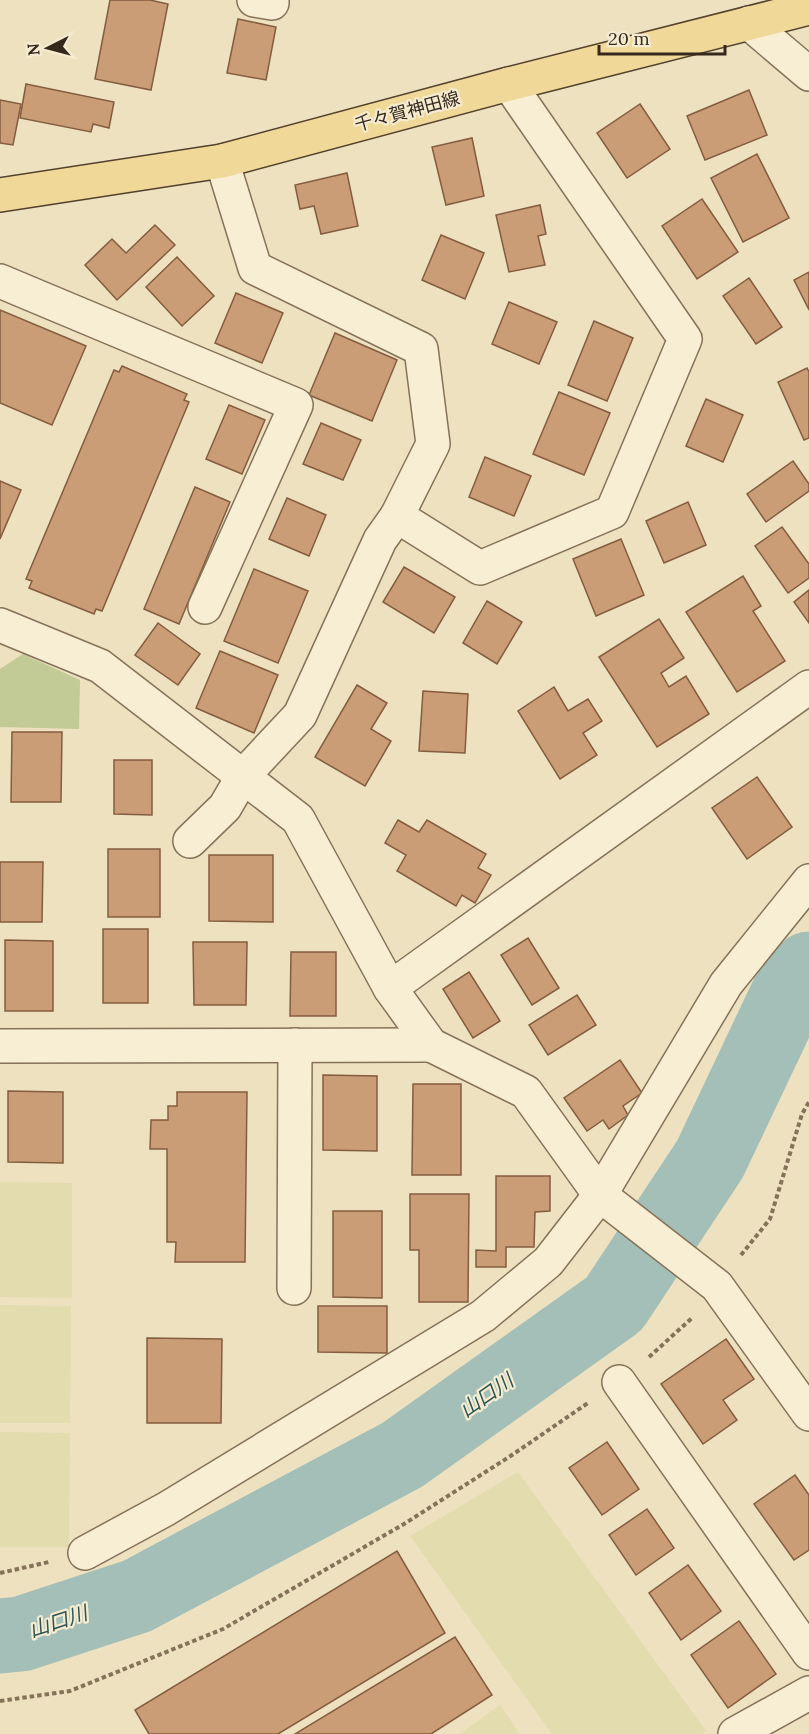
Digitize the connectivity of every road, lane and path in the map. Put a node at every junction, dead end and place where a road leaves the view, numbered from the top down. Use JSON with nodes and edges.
{"nodes":[{"id":1,"x":254,"y":0,"type":"edge"},
{"id":2,"x":272,"y":0,"type":"edge"},
{"id":3,"x":809,"y":8,"type":"edge"},
{"id":4,"x":749,"y":23,"type":"junction"},
{"id":5,"x":809,"y":74,"type":"edge"},
{"id":6,"x":510,"y":84,"type":"junction"},
{"id":7,"x":222,"y":161,"type":"junction"},
{"id":8,"x":0,"y":195,"type":"edge"},
{"id":9,"x":0,"y":281,"type":"edge"},
{"id":10,"x":398,"y":516,"type":"junction"},
{"id":11,"x":205,"y":607,"type":"dead end"},
{"id":12,"x":0,"y":625,"type":"edge"},
{"id":13,"x":809,"y":687,"type":"edge"},
{"id":14,"x":243,"y":776,"type":"junction"},
{"id":15,"x":190,"y":841,"type":"dead end"},
{"id":16,"x":809,"y":881,"type":"edge"},
{"id":17,"x":390,"y":988,"type":"junction"},
{"id":18,"x":295,"y":1045,"type":"junction"},
{"id":19,"x":431,"y":1045,"type":"junction"},
{"id":20,"x":0,"y":1046,"type":"edge"},
{"id":21,"x":809,"y":1102,"type":"edge"},
{"id":22,"x":600,"y":1195,"type":"junction"},
{"id":23,"x":717,"y":1286,"type":"junction"},
{"id":24,"x":294,"y":1288,"type":"dead end"},
{"id":25,"x":619,"y":1382,"type":"junction"},
{"id":26,"x":809,"y":1414,"type":"edge"},
{"id":27,"x":85,"y":1553,"type":"joint"},
{"id":28,"x":0,"y":1573,"type":"edge"},
{"id":29,"x":809,"y":1653,"type":"edge"},
{"id":30,"x":809,"y":1693,"type":"edge"},
{"id":31,"x":0,"y":1701,"type":"edge"},
{"id":32,"x":735,"y":1734,"type":"edge"}],
"edges":[{"from":1,"to":2,"type":"street"},
{"from":3,"to":4,"type":"main road","name":"千々賀神田線"},
{"from":4,"to":5,"type":"street"},
{"from":4,"to":6,"type":"main road","name":"千々賀神田線"},
{"from":6,"to":7,"type":"main road","name":"千々賀神田線"},
{"from":6,"to":10,"type":"street"},
{"from":7,"to":8,"type":"main road","name":"千々賀神田線"},
{"from":7,"to":10,"type":"street"},
{"from":9,"to":11,"type":"street"},
{"from":10,"to":14,"type":"street"},
{"from":12,"to":14,"type":"street"},
{"from":13,"to":17,"type":"street"},
{"from":14,"to":15,"type":"street"},
{"from":14,"to":17,"type":"street"},
{"from":16,"to":22,"type":"street"},
{"from":17,"to":19,"type":"street"},
{"from":18,"to":19,"type":"street"},
{"from":18,"to":20,"type":"street"},
{"from":18,"to":24,"type":"street"},
{"from":19,"to":22,"type":"street"},
{"from":21,"to":23,"type":"path"},
{"from":22,"to":23,"type":"street"},
{"from":22,"to":27,"type":"street"},
{"from":23,"to":25,"type":"path"},
{"from":23,"to":26,"type":"street"},
{"from":25,"to":29,"type":"street"},
{"from":25,"to":31,"type":"path"},
{"from":27,"to":28,"type":"path"},
{"from":30,"to":32,"type":"street"}]}
